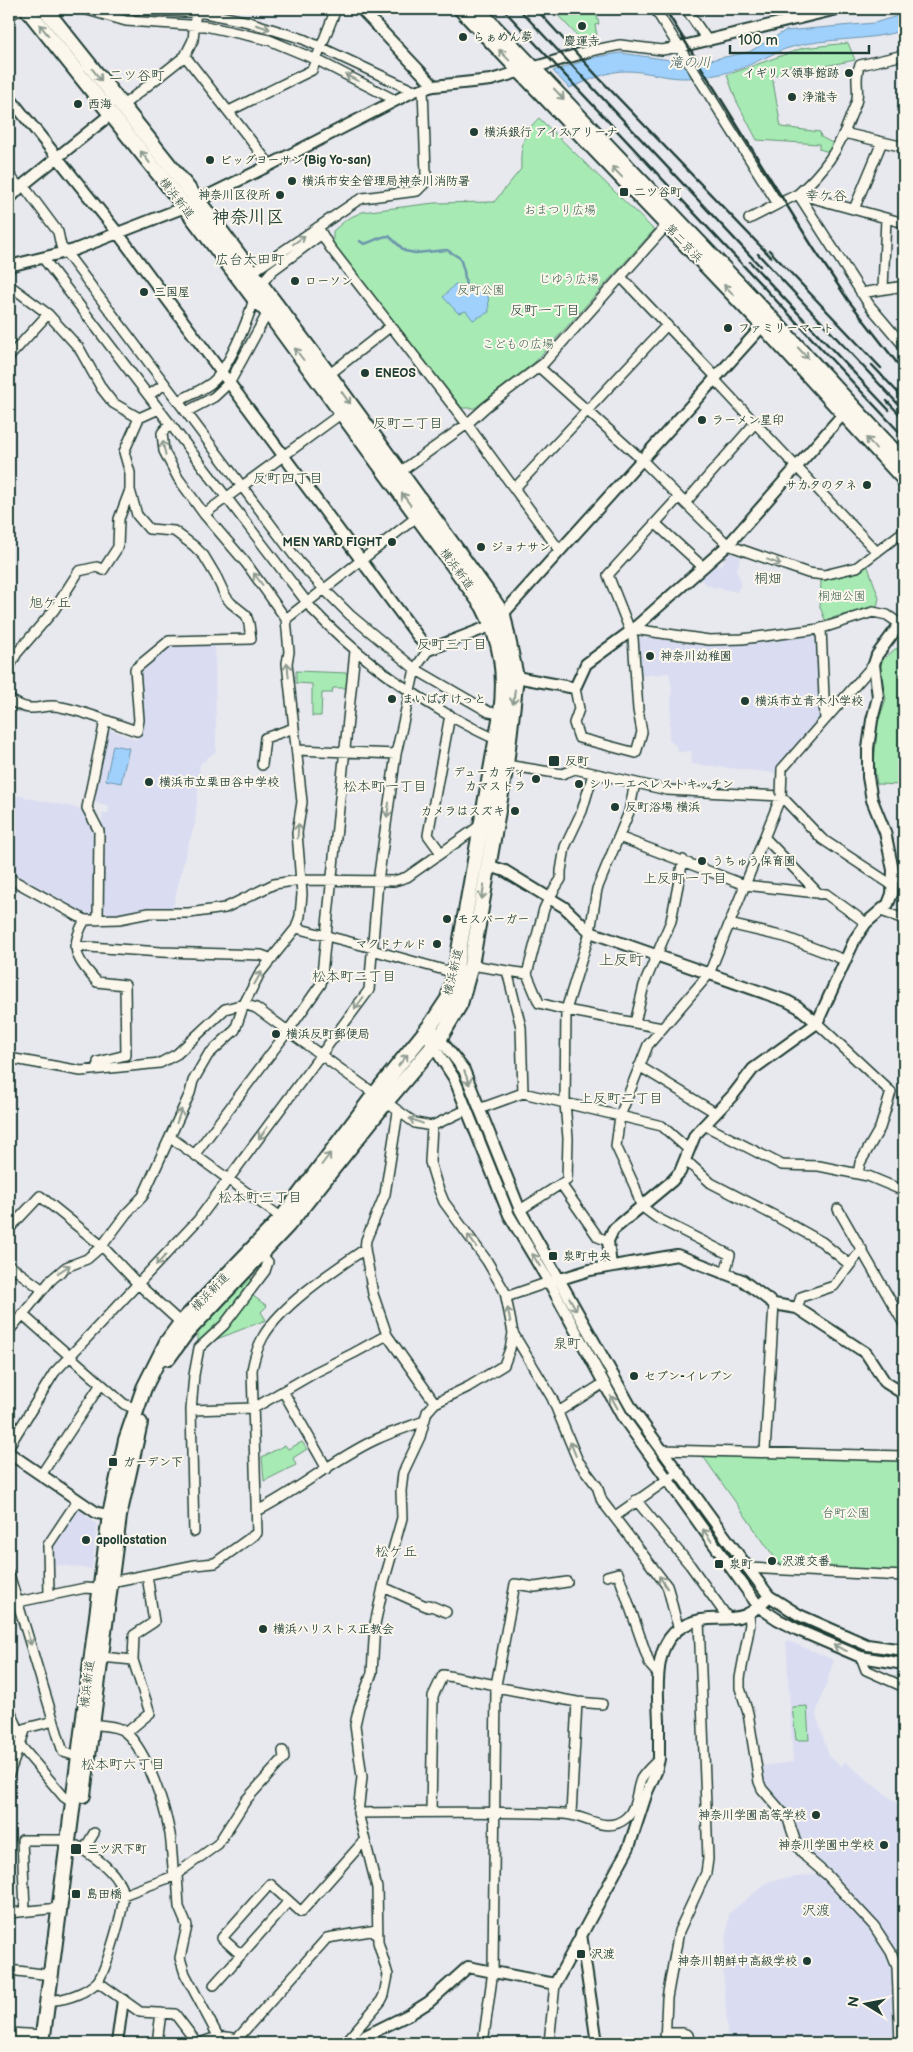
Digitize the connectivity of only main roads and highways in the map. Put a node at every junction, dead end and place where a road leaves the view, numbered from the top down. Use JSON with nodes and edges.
{"nodes":[{"id":1,"x":27,"y":9,"type":"edge"},
{"id":2,"x":46,"y":9,"type":"edge"},
{"id":3,"x":461,"y":9,"type":"edge"},
{"id":4,"x":477,"y":9,"type":"edge"},
{"id":5,"x":527,"y":70,"type":"junction"},
{"id":6,"x":117,"y":110,"type":"junction"},
{"id":7,"x":191,"y":204,"type":"junction"},
{"id":8,"x":257,"y":292,"type":"junction"},
{"id":9,"x":766,"y":321,"type":"junction"},
{"id":10,"x":324,"y":378,"type":"junction"},
{"id":11,"x":904,"y":462,"type":"edge"},
{"id":12,"x":904,"y":479,"type":"edge"},
{"id":13,"x":380,"y":1098,"type":"junction"},
{"id":14,"x":114,"y":1516,"type":"junction"},
{"id":15,"x":105,"y":1586,"type":"junction"},
{"id":16,"x":82,"y":1758,"type":"junction"},
{"id":17,"x":76,"y":1845,"type":"junction"},
{"id":18,"x":45,"y":2041,"type":"edge"}],
"edges":[{"from":6,"to":1,"type":"highway","name":"横浜新道","one_way":true},
{"from":2,"to":6,"type":"highway","name":"横浜新道","one_way":true},
{"from":5,"to":3,"type":"highway","name":"第二京浜","one_way":true},
{"from":4,"to":5,"type":"highway","name":"第二京浜"},
{"from":5,"to":9,"type":"highway","name":"第二京浜","one_way":true},
{"from":9,"to":5,"type":"highway","name":"第二京浜","one_way":true},
{"from":6,"to":7,"type":"highway","name":"横浜新道"},
{"from":7,"to":8,"type":"highway","name":"横浜新道"},
{"from":7,"to":8,"type":"highway","name":"横浜新道"},
{"from":8,"to":10,"type":"highway","name":"横浜新道"},
{"from":10,"to":8,"type":"highway","name":"横浜新道","one_way":true},
{"from":9,"to":11,"type":"highway","name":"第二京浜","one_way":true},
{"from":12,"to":9,"type":"highway","name":"第二京浜","one_way":true},
{"from":13,"to":10,"type":"highway","name":"横浜新道","one_way":true},
{"from":10,"to":13,"type":"highway","name":"横浜新道","one_way":true},
{"from":13,"to":14,"type":"highway","name":"横浜新道"},
{"from":14,"to":13,"type":"highway","name":"横浜新道","one_way":true},
{"from":14,"to":15,"type":"highway","name":"横浜新道"},
{"from":15,"to":16,"type":"highway","name":"横浜新道"},
{"from":15,"to":16,"type":"highway","name":"横浜新道"},
{"from":16,"to":17,"type":"highway","name":"横浜新道"},
{"from":16,"to":17,"type":"highway","name":"横浜新道"},
{"from":17,"to":18,"type":"highway","name":"横浜新道"},
{"from":17,"to":18,"type":"highway","name":"横浜新道"}]}
